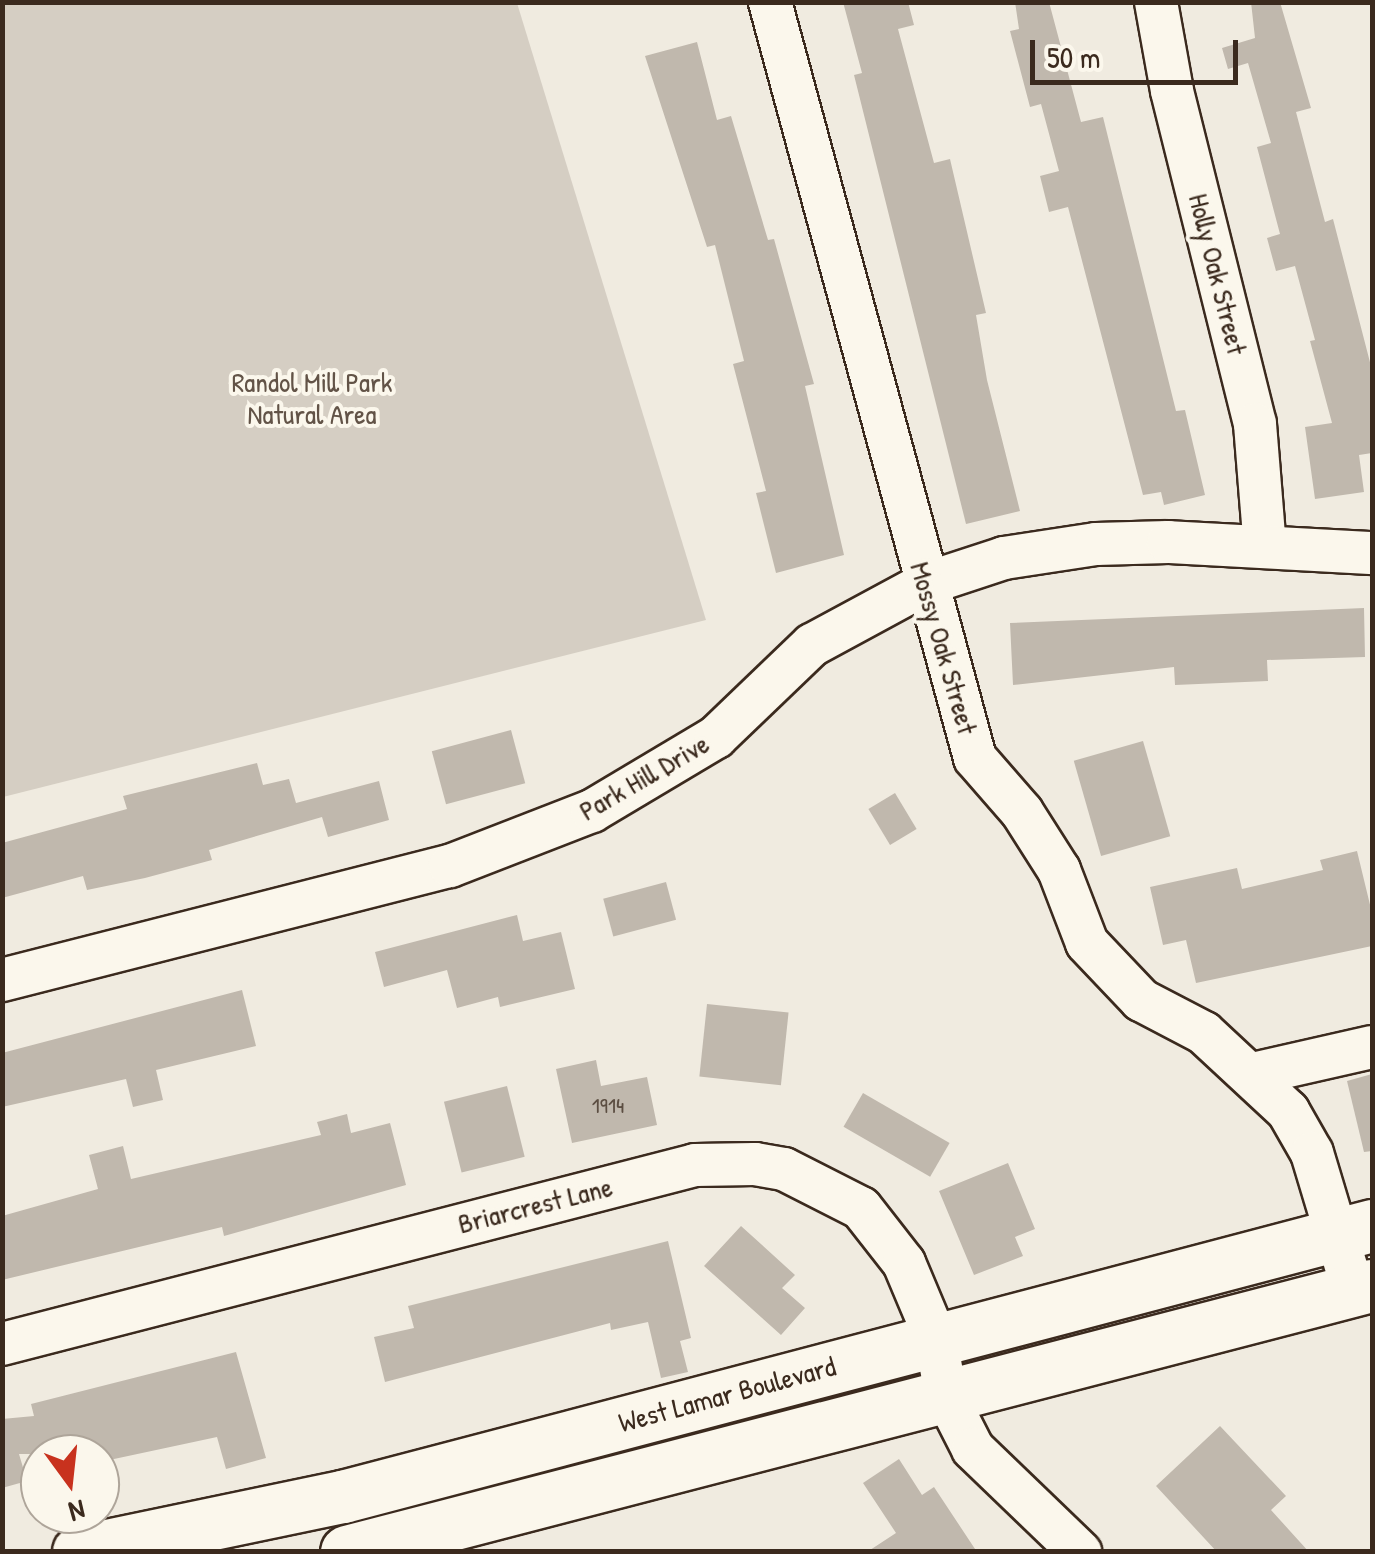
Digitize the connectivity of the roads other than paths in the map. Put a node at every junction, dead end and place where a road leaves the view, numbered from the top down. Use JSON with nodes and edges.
{"nodes":[{"id":1,"x":770,"y":2,"type":"edge"},
{"id":2,"x":1156,"y":2,"type":"edge"},
{"id":3,"x":1265,"y":547,"type":"junction"},
{"id":4,"x":1372,"y":553,"type":"edge"},
{"id":5,"x":925,"y":584,"type":"junction"},
{"id":6,"x":2,"y":980,"type":"edge"},
{"id":7,"x":1372,"y":1047,"type":"edge"},
{"id":8,"x":1254,"y":1074,"type":"junction"},
{"id":9,"x":1356,"y":1229,"type":"edge"},
{"id":10,"x":1363,"y":1288,"type":"edge"},
{"id":11,"x":936,"y":1339,"type":"junction"},
{"id":12,"x":2,"y":1344,"type":"edge"},
{"id":13,"x":946,"y":1396,"type":"junction"},
{"id":14,"x":79,"y":1552,"type":"edge"},
{"id":15,"x":347,"y":1552,"type":"edge"},
{"id":16,"x":1080,"y":1552,"type":"edge"}],
"edges":[{"from":1,"to":5,"type":"street","name":"Mossy Oak Street"},
{"from":2,"to":3,"type":"street","name":"Holly Oak Street"},
{"from":3,"to":4,"type":"street","name":"Park Hill Drive"},
{"from":3,"to":5,"type":"street","name":"Park Hill Drive"},
{"from":5,"to":6,"type":"street","name":"Park Hill Drive"},
{"from":5,"to":8,"type":"street","name":"Mossy Oak Street"},
{"from":7,"to":8,"type":"street"},
{"from":8,"to":9,"type":"street","name":"Mossy Oak Street"},
{"from":9,"to":10,"type":"street","name":"Mossy Oak Street"},
{"from":9,"to":11,"type":"main road","name":"West Lamar Boulevard"},
{"from":10,"to":13,"type":"main road","name":"West Lamar Boulevard"},
{"from":11,"to":12,"type":"street","name":"Briarcrest Lane"},
{"from":11,"to":13,"type":"street","name":"Briarcrest Lane"},
{"from":11,"to":14,"type":"main road","name":"West Lamar Boulevard"},
{"from":13,"to":15,"type":"main road","name":"West Lamar Boulevard"},
{"from":13,"to":16,"type":"street","name":"Briarcrest Lane"}]}
